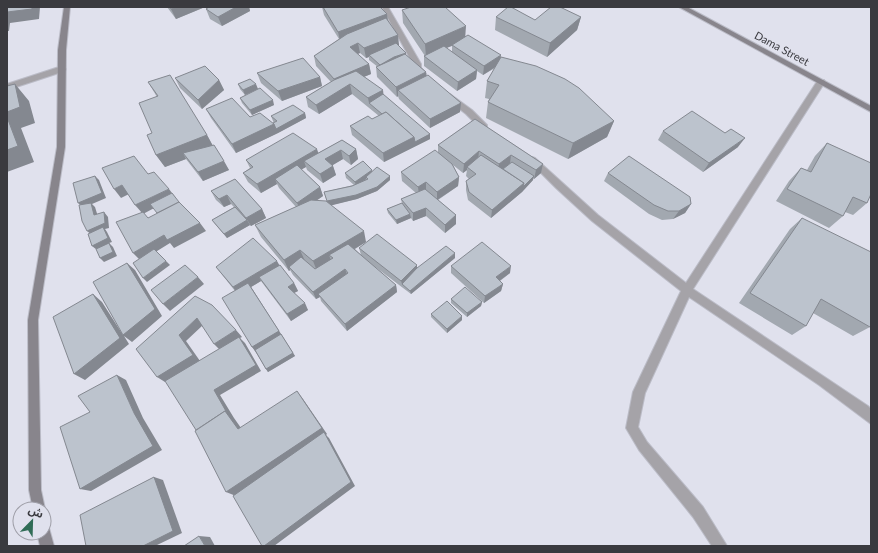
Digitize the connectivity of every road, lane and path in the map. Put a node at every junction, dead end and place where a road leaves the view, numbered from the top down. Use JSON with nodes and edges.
{"nodes":[{"id":1,"x":67,"y":7,"type":"edge"},
{"id":2,"x":385,"y":7,"type":"edge"},
{"id":3,"x":682,"y":7,"type":"edge"},
{"id":4,"x":62,"y":69,"type":"junction"},
{"id":5,"x":428,"y":79,"type":"edge"},
{"id":6,"x":821,"y":82,"type":"junction"},
{"id":7,"x":7,"y":87,"type":"edge"},
{"id":8,"x":439,"y":89,"type":"edge"},
{"id":9,"x":871,"y":109,"type":"edge"},
{"id":10,"x":493,"y":133,"type":"edge"},
{"id":11,"x":523,"y":153,"type":"edge"},
{"id":12,"x":687,"y":290,"type":"junction"},
{"id":13,"x":871,"y":418,"type":"edge"},
{"id":14,"x":37,"y":501,"type":"edge"},
{"id":15,"x":720,"y":546,"type":"edge"}],
"edges":[{"from":1,"to":4,"type":"street"},
{"from":2,"to":5,"type":"street"},
{"from":3,"to":6,"type":"street","name":"Dama Street"},
{"from":4,"to":7,"type":"street"},
{"from":4,"to":14,"type":"street"},
{"from":6,"to":9,"type":"street","name":"Dama Street"},
{"from":6,"to":12,"type":"street"},
{"from":8,"to":10,"type":"street"},
{"from":11,"to":12,"type":"street"},
{"from":12,"to":13,"type":"street"},
{"from":12,"to":15,"type":"street"}]}
